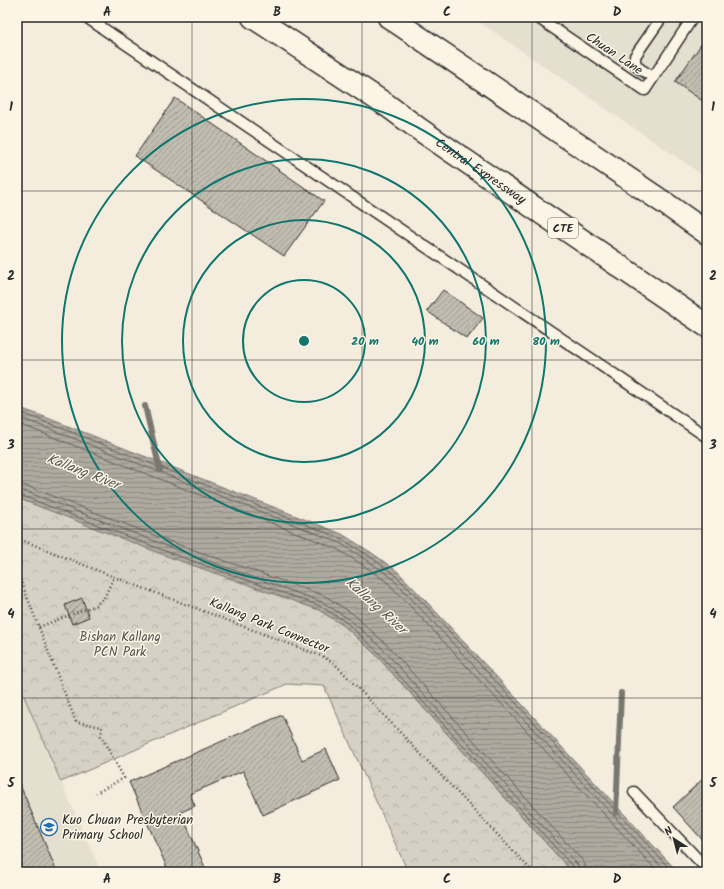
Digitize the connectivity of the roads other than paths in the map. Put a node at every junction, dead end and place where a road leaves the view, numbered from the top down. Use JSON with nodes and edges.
{"nodes":[{"id":1,"x":86,"y":17,"type":"edge"},
{"id":2,"x":253,"y":17,"type":"edge"},
{"id":3,"x":389,"y":17,"type":"edge"},
{"id":4,"x":537,"y":17,"type":"edge"},
{"id":5,"x":662,"y":17,"type":"edge"},
{"id":6,"x":693,"y":17,"type":"edge"},
{"id":7,"x":653,"y":77,"type":"junction"},
{"id":8,"x":707,"y":233,"type":"edge"},
{"id":9,"x":707,"y":326,"type":"edge"},
{"id":10,"x":707,"y":437,"type":"edge"},
{"id":11,"x":634,"y":792,"type":"dead end"},
{"id":12,"x":707,"y":869,"type":"edge"}],
"edges":[{"from":1,"to":10,"type":"lane"},
{"from":2,"to":9,"type":"highway","name":"Central Expressway","number":"CTE"},
{"from":3,"to":8,"type":"highway"},
{"from":4,"to":7,"type":"lane","name":"Chuan Lane"},
{"from":5,"to":7,"type":"lane","name":"Chuan Lane"},
{"from":6,"to":7,"type":"lane","name":"Chuan Lane"},
{"from":11,"to":12,"type":"lane"}]}
